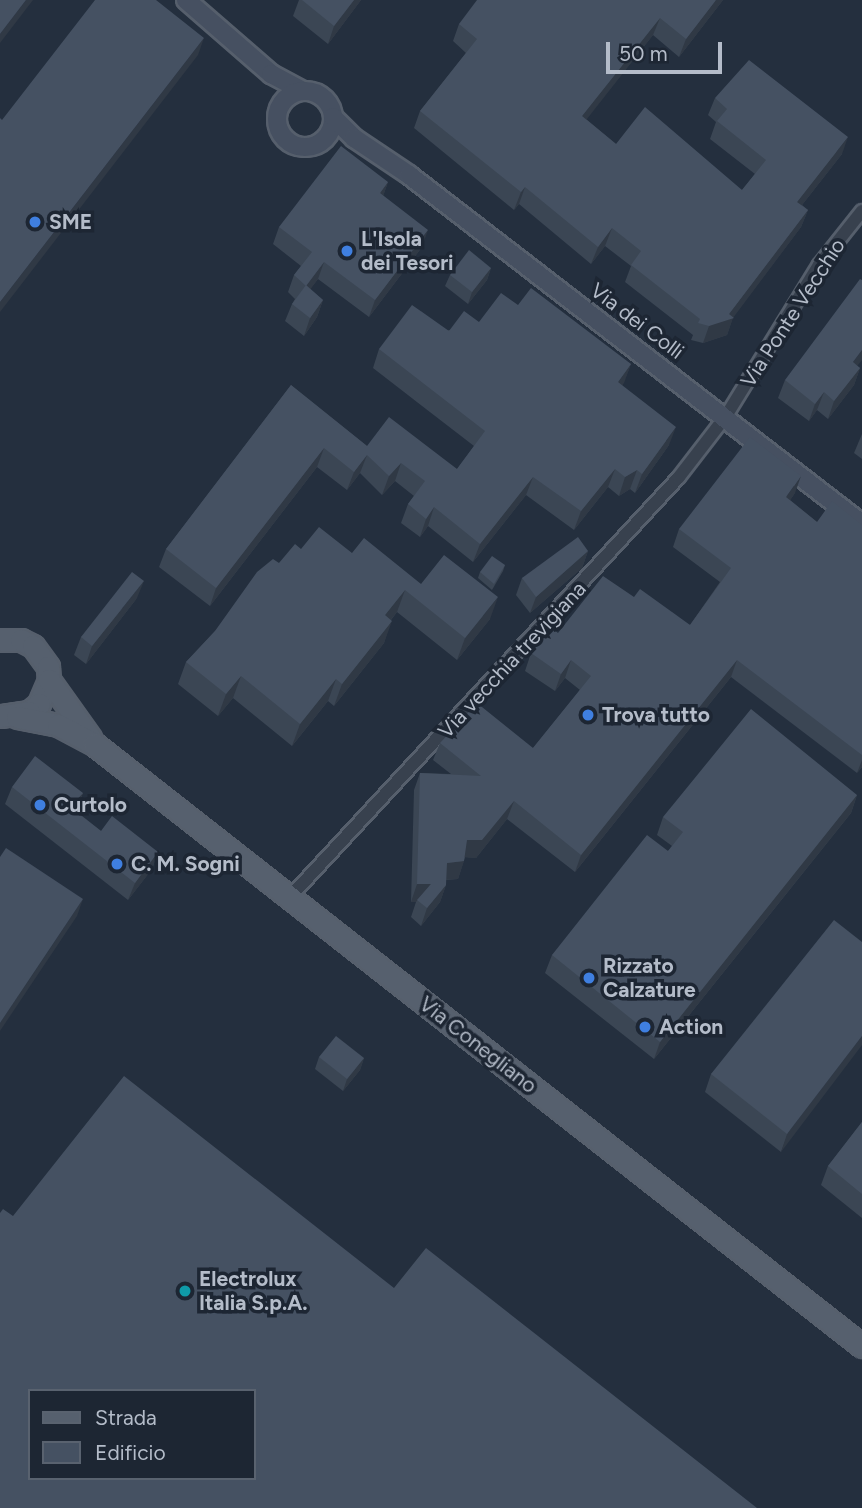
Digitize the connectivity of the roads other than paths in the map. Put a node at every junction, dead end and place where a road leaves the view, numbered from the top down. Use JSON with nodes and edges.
{"nodes":[{"id":1,"x":186,"y":0,"type":"edge"},
{"id":2,"x":256,"y":62,"type":"junction"},
{"id":3,"x":303,"y":91,"type":"junction"},
{"id":4,"x":278,"y":110,"type":"junction"},
{"id":5,"x":333,"y":117,"type":"junction"},
{"id":6,"x":320,"y":143,"type":"junction"},
{"id":7,"x":383,"y":158,"type":"junction"},
{"id":8,"x":862,"y":211,"type":"edge"},
{"id":9,"x":726,"y":416,"type":"junction"},
{"id":10,"x":862,"y":524,"type":"edge"},
{"id":11,"x":3,"y":638,"type":"edge"},
{"id":12,"x":49,"y":680,"type":"junction"},
{"id":13,"x":7,"y":719,"type":"edge"},
{"id":14,"x":94,"y":744,"type":"junction"},
{"id":15,"x":290,"y":897,"type":"junction"},
{"id":16,"x":862,"y":1346,"type":"edge"}],
"edges":[{"from":1,"to":2,"type":"street","name":"Via dei Colli"},
{"from":2,"to":3,"type":"street","name":"Via dei Colli"},
{"from":2,"to":4,"type":"street","name":"Via dei Colli"},
{"from":3,"to":4,"type":"street"},
{"from":3,"to":5,"type":"street","name":"Via dei Colli"},
{"from":4,"to":6,"type":"street","name":"Via dei Colli"},
{"from":5,"to":6,"type":"street"},
{"from":5,"to":7,"type":"street","name":"Via dei Colli"},
{"from":6,"to":7,"type":"street","name":"Via dei Colli"},
{"from":7,"to":9,"type":"street","name":"Via dei Colli"},
{"from":8,"to":9,"type":"street","name":"Via Ponte Vecchio"},
{"from":9,"to":10,"type":"street","name":"Via dei Colli"},
{"from":9,"to":15,"type":"street","name":"Via vecchia trevigiana"},
{"from":11,"to":12,"type":"main road","name":"Via Conegliano"},
{"from":12,"to":13,"type":"main road"},
{"from":12,"to":14,"type":"main road","name":"Via Conegliano"},
{"from":13,"to":14,"type":"main road","name":"Via Conegliano"},
{"from":14,"to":15,"type":"main road","name":"Via Conegliano"},
{"from":15,"to":16,"type":"main road","name":"Via Conegliano"}]}
